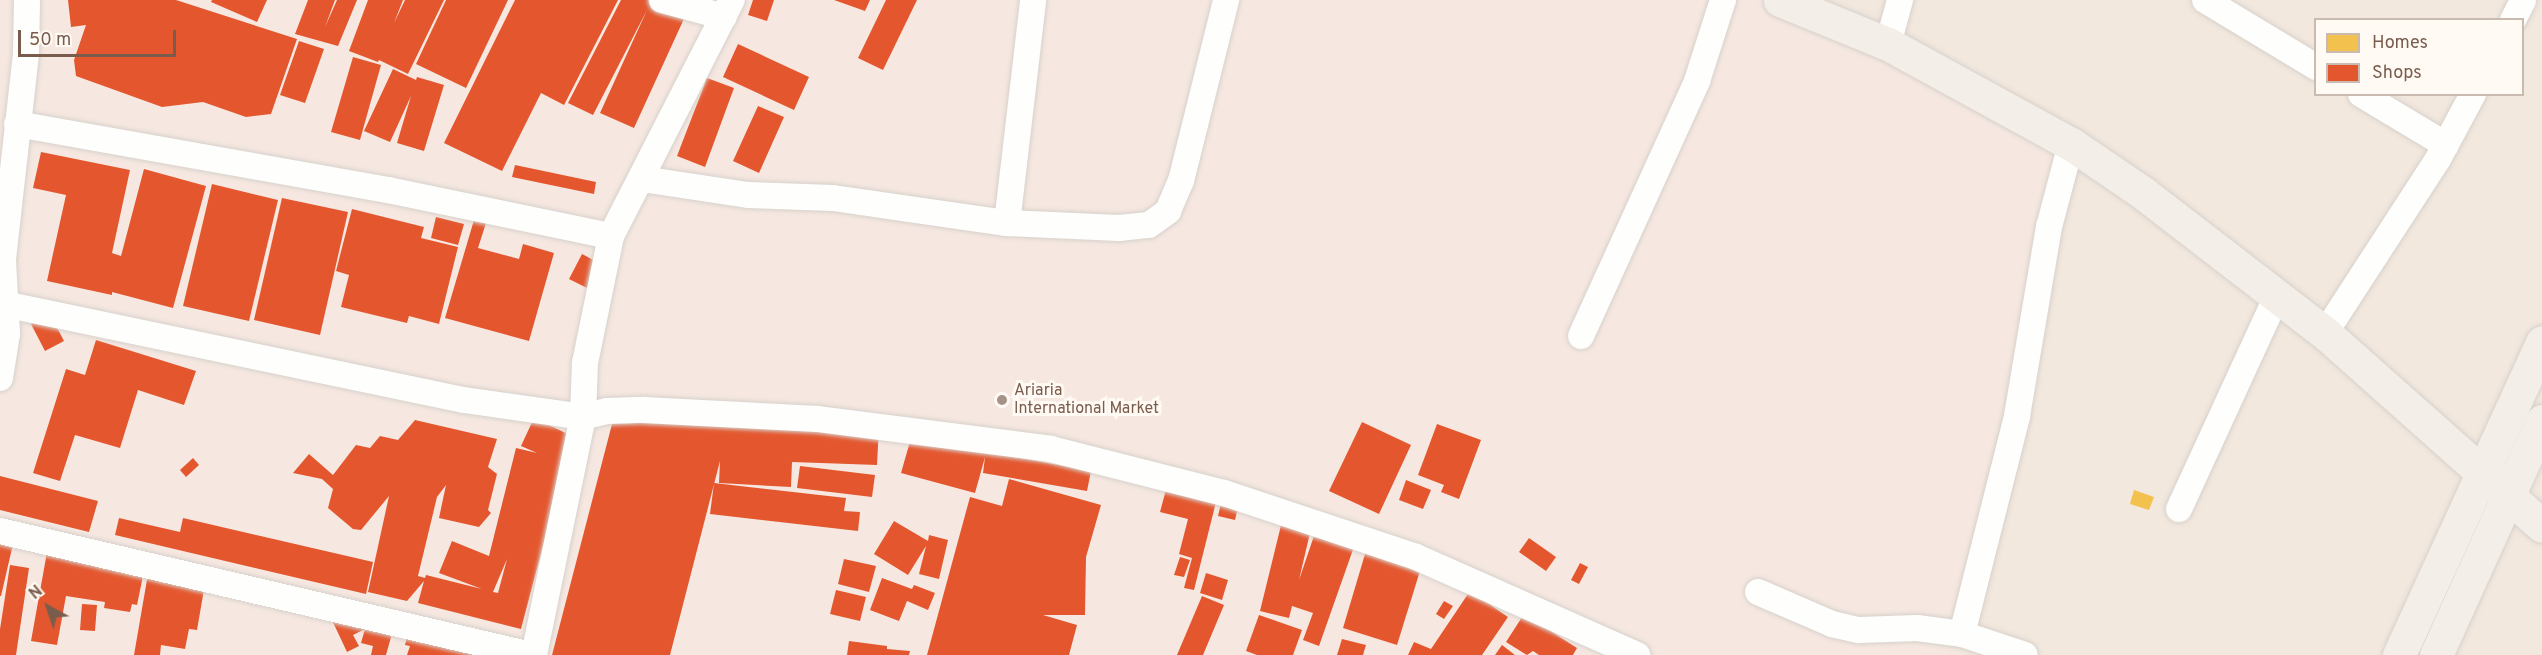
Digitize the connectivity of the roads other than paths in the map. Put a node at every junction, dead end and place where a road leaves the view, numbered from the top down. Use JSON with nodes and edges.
{"nodes":[{"id":1,"x":27,"y":0,"type":"edge"},
{"id":2,"x":662,"y":0,"type":"edge"},
{"id":3,"x":1033,"y":0,"type":"edge"},
{"id":4,"x":1226,"y":0,"type":"edge"},
{"id":5,"x":1723,"y":0,"type":"edge"},
{"id":6,"x":1780,"y":0,"type":"edge"},
{"id":7,"x":1900,"y":0,"type":"edge"},
{"id":8,"x":2205,"y":0,"type":"edge"},
{"id":9,"x":2523,"y":0,"type":"edge"},
{"id":10,"x":728,"y":8,"type":"edge"},
{"id":11,"x":2514,"y":18,"type":"edge"},
{"id":12,"x":1888,"y":44,"type":"junction"},
{"id":13,"x":2314,"y":66,"type":"edge"},
{"id":14,"x":2364,"y":96,"type":"edge"},
{"id":15,"x":2472,"y":96,"type":"edge"},
{"id":16,"x":17,"y":124,"type":"junction"},
{"id":17,"x":2071,"y":144,"type":"junction"},
{"id":18,"x":2446,"y":145,"type":"junction"},
{"id":19,"x":642,"y":179,"type":"junction"},
{"id":20,"x":1007,"y":223,"type":"junction"},
{"id":21,"x":611,"y":236,"type":"junction"},
{"id":22,"x":2278,"y":294,"type":"junction"},
{"id":23,"x":4,"y":304,"type":"junction"},
{"id":24,"x":2325,"y":333,"type":"junction"},
{"id":25,"x":1581,"y":336,"type":"dead end"},
{"id":26,"x":2542,"y":342,"type":"edge"},
{"id":27,"x":0,"y":378,"type":"edge"},
{"id":28,"x":583,"y":417,"type":"junction"},
{"id":29,"x":2542,"y":421,"type":"edge"},
{"id":30,"x":2482,"y":475,"type":"junction"},
{"id":31,"x":2508,"y":497,"type":"junction"},
{"id":32,"x":2179,"y":509,"type":"dead end"},
{"id":33,"x":2542,"y":526,"type":"edge"},
{"id":34,"x":0,"y":531,"type":"edge"},
{"id":35,"x":1758,"y":592,"type":"dead end"},
{"id":36,"x":1962,"y":634,"type":"junction"},
{"id":37,"x":1589,"y":645,"type":"edge"},
{"id":38,"x":533,"y":655,"type":"edge"},
{"id":39,"x":1637,"y":655,"type":"edge"},
{"id":40,"x":2025,"y":655,"type":"edge"},
{"id":41,"x":2399,"y":655,"type":"edge"},
{"id":42,"x":2436,"y":655,"type":"edge"}],
"edges":[{"from":1,"to":16,"type":"street"},
{"from":2,"to":10,"type":"street"},
{"from":3,"to":20,"type":"street"},
{"from":4,"to":20,"type":"street"},
{"from":5,"to":25,"type":"street"},
{"from":6,"to":12,"type":"main road"},
{"from":7,"to":12,"type":"street"},
{"from":8,"to":13,"type":"street"},
{"from":9,"to":11,"type":"street"},
{"from":10,"to":19,"type":"street"},
{"from":12,"to":17,"type":"main road"},
{"from":14,"to":18,"type":"street"},
{"from":15,"to":18,"type":"street"},
{"from":16,"to":21,"type":"street"},
{"from":16,"to":23,"type":"street"},
{"from":17,"to":22,"type":"main road"},
{"from":17,"to":36,"type":"street"},
{"from":18,"to":24,"type":"street"},
{"from":19,"to":20,"type":"street"},
{"from":19,"to":21,"type":"street"},
{"from":21,"to":28,"type":"street"},
{"from":22,"to":24,"type":"main road"},
{"from":22,"to":32,"type":"street"},
{"from":23,"to":27,"type":"street"},
{"from":23,"to":28,"type":"street"},
{"from":24,"to":30,"type":"main road"},
{"from":26,"to":30,"type":"main road"},
{"from":28,"to":37,"type":"street"},
{"from":28,"to":38,"type":"street"},
{"from":29,"to":31,"type":"main road"},
{"from":30,"to":31,"type":"main road"},
{"from":30,"to":41,"type":"main road"},
{"from":31,"to":33,"type":"main road"},
{"from":31,"to":42,"type":"main road"},
{"from":34,"to":38,"type":"street"},
{"from":35,"to":36,"type":"street"},
{"from":36,"to":40,"type":"street"},
{"from":37,"to":39,"type":"street"}]}
